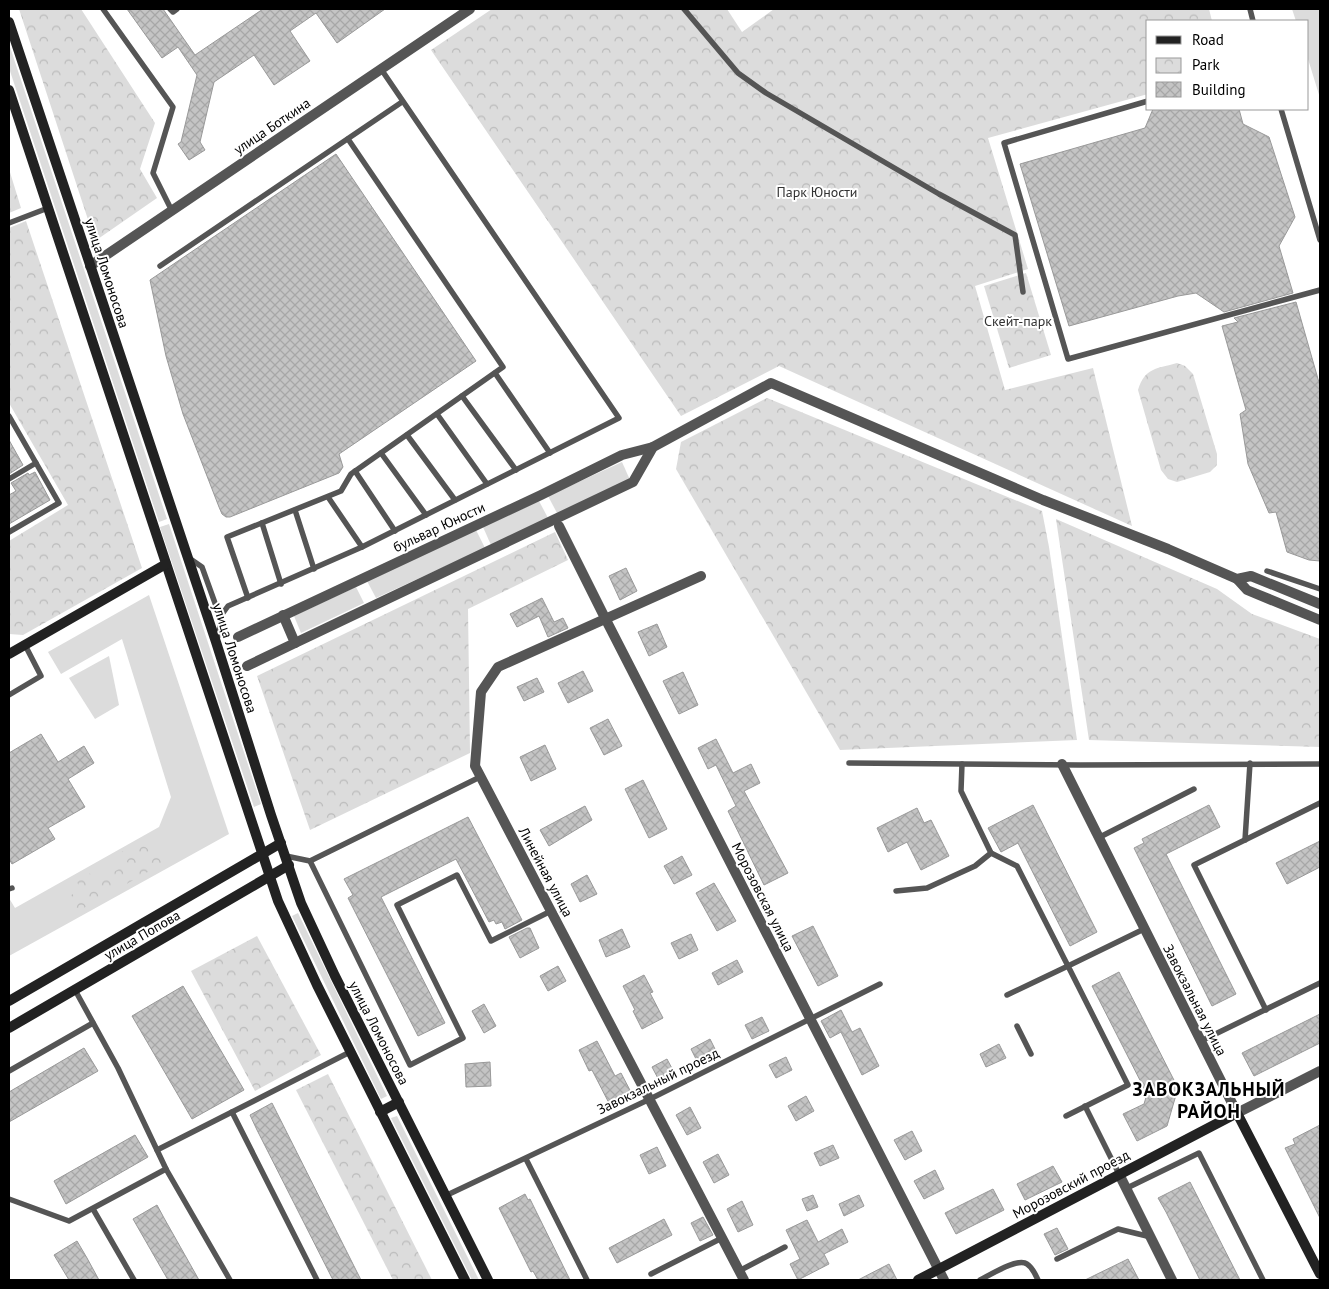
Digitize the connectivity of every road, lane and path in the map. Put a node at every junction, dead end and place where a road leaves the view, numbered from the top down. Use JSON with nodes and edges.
{"nodes":[{"id":1,"x":103,"y":9,"type":"edge"},
{"id":2,"x":170,"y":9,"type":"edge"},
{"id":3,"x":177,"y":9,"type":"edge"},
{"id":4,"x":470,"y":9,"type":"edge"},
{"id":5,"x":684,"y":9,"type":"edge"},
{"id":6,"x":9,"y":26,"type":"edge"},
{"id":7,"x":381,"y":69,"type":"junction"},
{"id":8,"x":9,"y":90,"type":"edge"},
{"id":9,"x":402,"y":102,"type":"junction"},
{"id":10,"x":1146,"y":102,"type":"edge"},
{"id":11,"x":1281,"y":110,"type":"edge"},
{"id":12,"x":348,"y":139,"type":"junction"},
{"id":13,"x":48,"y":208,"type":"junction"},
{"id":14,"x":172,"y":211,"type":"junction"},
{"id":15,"x":9,"y":223,"type":"edge"},
{"id":16,"x":1320,"y":240,"type":"edge"},
{"id":17,"x":90,"y":266,"type":"junction"},
{"id":18,"x":160,"y":266,"type":"dead end"},
{"id":19,"x":1320,"y":290,"type":"edge"},
{"id":20,"x":1022,"y":292,"type":"dead end"},
{"id":21,"x":495,"y":373,"type":"junction"},
{"id":22,"x":462,"y":396,"type":"junction"},
{"id":23,"x":437,"y":414,"type":"junction"},
{"id":24,"x":9,"y":416,"type":"edge"},
{"id":25,"x":407,"y":435,"type":"junction"},
{"id":26,"x":653,"y":447,"type":"junction"},
{"id":27,"x":381,"y":453,"type":"junction"},
{"id":28,"x":550,"y":453,"type":"junction"},
{"id":29,"x":36,"y":463,"type":"junction"},
{"id":30,"x":516,"y":470,"type":"junction"},
{"id":31,"x":355,"y":471,"type":"junction"},
{"id":32,"x":9,"y":479,"type":"edge"},
{"id":33,"x":487,"y":484,"type":"junction"},
{"id":34,"x":328,"y":497,"type":"junction"},
{"id":35,"x":455,"y":500,"type":"junction"},
{"id":36,"x":295,"y":510,"type":"junction"},
{"id":37,"x":426,"y":515,"type":"junction"},
{"id":38,"x":262,"y":523,"type":"junction"},
{"id":39,"x":560,"y":526,"type":"dead end"},
{"id":40,"x":395,"y":531,"type":"junction"},
{"id":41,"x":9,"y":532,"type":"edge"},
{"id":42,"x":362,"y":547,"type":"junction"},
{"id":43,"x":186,"y":556,"type":"junction"},
{"id":44,"x":166,"y":564,"type":"junction"},
{"id":45,"x":314,"y":569,"type":"junction"},
{"id":46,"x":1267,"y":571,"type":"dead end"},
{"id":47,"x":701,"y":576,"type":"dead end"},
{"id":48,"x":1237,"y":579,"type":"junction"},
{"id":49,"x":281,"y":584,"type":"junction"},
{"id":50,"x":1320,"y":589,"type":"edge"},
{"id":51,"x":248,"y":598,"type":"junction"},
{"id":52,"x":1320,"y":604,"type":"edge"},
{"id":53,"x":283,"y":615,"type":"junction"},
{"id":54,"x":220,"y":617,"type":"junction"},
{"id":55,"x":605,"y":618,"type":"junction"},
{"id":56,"x":1320,"y":620,"type":"edge"},
{"id":57,"x":238,"y":637,"type":"dead end"},
{"id":58,"x":216,"y":642,"type":"junction"},
{"id":59,"x":295,"y":643,"type":"junction"},
{"id":60,"x":25,"y":645,"type":"junction"},
{"id":61,"x":9,"y":654,"type":"edge"},
{"id":62,"x":247,"y":666,"type":"dead end"},
{"id":63,"x":9,"y":695,"type":"edge"},
{"id":64,"x":849,"y":763,"type":"dead end"},
{"id":65,"x":1250,"y":763,"type":"junction"},
{"id":66,"x":962,"y":764,"type":"junction"},
{"id":67,"x":1062,"y":764,"type":"junction"},
{"id":68,"x":1320,"y":764,"type":"edge"},
{"id":69,"x":480,"y":777,"type":"junction"},
{"id":70,"x":1194,"y":789,"type":"dead end"},
{"id":71,"x":1320,"y":803,"type":"edge"},
{"id":72,"x":1098,"y":838,"type":"junction"},
{"id":73,"x":1245,"y":840,"type":"junction"},
{"id":74,"x":281,"y":844,"type":"junction"},
{"id":75,"x":991,"y":853,"type":"junction"},
{"id":76,"x":262,"y":855,"type":"junction"},
{"id":77,"x":287,"y":861,"type":"junction"},
{"id":78,"x":310,"y":861,"type":"junction"},
{"id":79,"x":270,"y":877,"type":"junction"},
{"id":80,"x":896,"y":891,"type":"dead end"},
{"id":81,"x":551,"y":911,"type":"junction"},
{"id":82,"x":1144,"y":929,"type":"junction"},
{"id":83,"x":1068,"y":966,"type":"junction"},
{"id":84,"x":1320,"y":983,"type":"edge"},
{"id":85,"x":880,"y":984,"type":"dead end"},
{"id":86,"x":75,"y":990,"type":"junction"},
{"id":87,"x":1007,"y":995,"type":"dead end"},
{"id":88,"x":9,"y":1001,"type":"edge"},
{"id":89,"x":1266,"y":1010,"type":"junction"},
{"id":90,"x":810,"y":1020,"type":"junction"},
{"id":91,"x":93,"y":1023,"type":"junction"},
{"id":92,"x":1017,"y":1026,"type":"dead end"},
{"id":93,"x":9,"y":1028,"type":"edge"},
{"id":94,"x":1201,"y":1041,"type":"junction"},
{"id":95,"x":350,"y":1052,"type":"junction"},
{"id":96,"x":1031,"y":1054,"type":"dead end"},
{"id":97,"x":9,"y":1071,"type":"edge"},
{"id":98,"x":1320,"y":1071,"type":"edge"},
{"id":99,"x":650,"y":1099,"type":"junction"},
{"id":100,"x":398,"y":1102,"type":"junction"},
{"id":101,"x":1085,"y":1106,"type":"junction"},
{"id":102,"x":232,"y":1112,"type":"junction"},
{"id":103,"x":380,"y":1112,"type":"junction"},
{"id":104,"x":1237,"y":1113,"type":"junction"},
{"id":105,"x":1066,"y":1116,"type":"dead end"},
{"id":106,"x":157,"y":1150,"type":"junction"},
{"id":107,"x":526,"y":1159,"type":"junction"},
{"id":108,"x":166,"y":1169,"type":"junction"},
{"id":109,"x":1120,"y":1174,"type":"junction"},
{"id":110,"x":1127,"y":1188,"type":"junction"},
{"id":111,"x":445,"y":1196,"type":"junction"},
{"id":112,"x":9,"y":1199,"type":"edge"},
{"id":113,"x":93,"y":1209,"type":"junction"},
{"id":114,"x":722,"y":1238,"type":"junction"},
{"id":115,"x":1151,"y":1238,"type":"junction"},
{"id":116,"x":785,"y":1247,"type":"dead end"},
{"id":117,"x":1057,"y":1259,"type":"dead end"},
{"id":118,"x":938,"y":1269,"type":"junction"},
{"id":119,"x":651,"y":1274,"type":"dead end"},
{"id":120,"x":1320,"y":1274,"type":"edge"},
{"id":121,"x":741,"y":1276,"type":"edge"},
{"id":122,"x":134,"y":1280,"type":"edge"},
{"id":123,"x":230,"y":1280,"type":"edge"},
{"id":124,"x":317,"y":1280,"type":"edge"},
{"id":125,"x":465,"y":1280,"type":"edge"},
{"id":126,"x":488,"y":1280,"type":"edge"},
{"id":127,"x":587,"y":1280,"type":"edge"},
{"id":128,"x":918,"y":1280,"type":"edge"},
{"id":129,"x":944,"y":1280,"type":"edge"},
{"id":130,"x":980,"y":1280,"type":"edge"},
{"id":131,"x":1038,"y":1280,"type":"edge"},
{"id":132,"x":1172,"y":1280,"type":"edge"},
{"id":133,"x":1263,"y":1280,"type":"edge"}],
"edges":[{"from":1,"to":14,"type":"lane"},
{"from":2,"to":3,"type":"lane"},
{"from":4,"to":7,"type":"street","name":"улица Боткина"},
{"from":5,"to":20,"type":"lane"},
{"from":6,"to":17,"type":"main road","name":"улица Ломоносова"},
{"from":7,"to":9,"type":"lane"},
{"from":7,"to":14,"type":"street","name":"улица Боткина"},
{"from":8,"to":13,"type":"main road"},
{"from":9,"to":12,"type":"lane"},
{"from":9,"to":28,"type":"lane"},
{"from":10,"to":19,"type":"lane"},
{"from":11,"to":16,"type":"lane"},
{"from":12,"to":18,"type":"lane"},
{"from":12,"to":21,"type":"lane"},
{"from":13,"to":15,"type":"lane"},
{"from":13,"to":44,"type":"main road"},
{"from":14,"to":17,"type":"street","name":"улица Боткина"},
{"from":17,"to":43,"type":"main road","name":"улица Ломоносова"},
{"from":21,"to":22,"type":"lane"},
{"from":21,"to":28,"type":"lane"},
{"from":22,"to":23,"type":"lane"},
{"from":22,"to":30,"type":"lane"},
{"from":23,"to":25,"type":"lane"},
{"from":23,"to":33,"type":"lane"},
{"from":24,"to":29,"type":"lane"},
{"from":25,"to":27,"type":"lane"},
{"from":25,"to":35,"type":"lane"},
{"from":26,"to":48,"type":"street","name":"бульвар Юности"},
{"from":26,"to":53,"type":"street","name":"бульвар Юности"},
{"from":26,"to":59,"type":"street"},
{"from":27,"to":31,"type":"lane"},
{"from":27,"to":37,"type":"lane"},
{"from":28,"to":30,"type":"lane"},
{"from":29,"to":32,"type":"lane"},
{"from":29,"to":41,"type":"lane"},
{"from":30,"to":33,"type":"lane"},
{"from":31,"to":34,"type":"lane"},
{"from":31,"to":40,"type":"lane"},
{"from":33,"to":35,"type":"lane"},
{"from":34,"to":36,"type":"lane"},
{"from":34,"to":42,"type":"lane"},
{"from":35,"to":37,"type":"lane"},
{"from":36,"to":38,"type":"lane"},
{"from":36,"to":45,"type":"lane"},
{"from":37,"to":40,"type":"lane"},
{"from":38,"to":49,"type":"lane"},
{"from":38,"to":51,"type":"lane"},
{"from":39,"to":55,"type":"street","name":"Морозовская улица"},
{"from":40,"to":42,"type":"lane"},
{"from":42,"to":45,"type":"lane"},
{"from":43,"to":54,"type":"lane"},
{"from":43,"to":58,"type":"main road","name":"улица Ломоносова"},
{"from":44,"to":60,"type":"main road"},
{"from":44,"to":76,"type":"main road"},
{"from":45,"to":49,"type":"lane"},
{"from":46,"to":50,"type":"lane"},
{"from":47,"to":55,"type":"street","name":"Линейная улица"},
{"from":48,"to":52,"type":"street"},
{"from":48,"to":56,"type":"street"},
{"from":49,"to":51,"type":"lane"},
{"from":51,"to":54,"type":"lane"},
{"from":53,"to":57,"type":"street","name":"бульвар Юности"},
{"from":53,"to":59,"type":"street"},
{"from":54,"to":58,"type":"lane"},
{"from":55,"to":69,"type":"street","name":"Линейная улица"},
{"from":55,"to":90,"type":"street","name":"Морозовская улица"},
{"from":58,"to":74,"type":"main road","name":"улица Ломоносова"},
{"from":59,"to":62,"type":"street"},
{"from":60,"to":61,"type":"main road"},
{"from":60,"to":63,"type":"lane"},
{"from":64,"to":66,"type":"lane"},
{"from":65,"to":67,"type":"lane"},
{"from":65,"to":68,"type":"lane"},
{"from":65,"to":73,"type":"lane"},
{"from":66,"to":67,"type":"lane"},
{"from":66,"to":75,"type":"lane"},
{"from":67,"to":72,"type":"street","name":"Завокзальная улица"},
{"from":69,"to":78,"type":"lane"},
{"from":69,"to":81,"type":"street","name":"Линейная улица"},
{"from":70,"to":72,"type":"lane"},
{"from":71,"to":73,"type":"lane"},
{"from":72,"to":82,"type":"street","name":"Завокзальная улица"},
{"from":73,"to":89,"type":"lane"},
{"from":74,"to":76,"type":"main road","name":"улица Попова"},
{"from":74,"to":77,"type":"main road","name":"улица Ломоносова"},
{"from":75,"to":80,"type":"lane"},
{"from":75,"to":83,"type":"lane"},
{"from":76,"to":79,"type":"main road"},
{"from":76,"to":88,"type":"main road","name":"улица Попова"},
{"from":77,"to":78,"type":"lane"},
{"from":77,"to":79,"type":"main road","name":"улица Попова"},
{"from":77,"to":100,"type":"main road","name":"улица Ломоносова"},
{"from":78,"to":81,"type":"lane"},
{"from":79,"to":86,"type":"main road","name":"улица Попова"},
{"from":79,"to":95,"type":"main road"},
{"from":81,"to":99,"type":"street","name":"Линейная улица"},
{"from":82,"to":83,"type":"lane"},
{"from":82,"to":94,"type":"street","name":"Завокзальная улица"},
{"from":83,"to":87,"type":"lane"},
{"from":83,"to":101,"type":"lane"},
{"from":84,"to":89,"type":"lane"},
{"from":85,"to":90,"type":"lane","name":"Завокзальный проезд"},
{"from":86,"to":91,"type":"lane"},
{"from":86,"to":93,"type":"main road","name":"улица Попова"},
{"from":89,"to":94,"type":"lane"},
{"from":90,"to":99,"type":"lane","name":"Завокзальный проезд"},
{"from":90,"to":118,"type":"street","name":"Морозовская улица"},
{"from":91,"to":97,"type":"lane"},
{"from":91,"to":106,"type":"lane"},
{"from":92,"to":96,"type":"lane"},
{"from":94,"to":104,"type":"street","name":"Завокзальная улица"},
{"from":95,"to":102,"type":"lane"},
{"from":95,"to":103,"type":"main road"},
{"from":98,"to":104,"type":"street"},
{"from":99,"to":107,"type":"lane","name":"Завокзальный проезд"},
{"from":99,"to":114,"type":"street","name":"Линейная улица"},
{"from":100,"to":103,"type":"main road"},
{"from":100,"to":111,"type":"main road","name":"улица Ломоносова"},
{"from":101,"to":105,"type":"lane"},
{"from":101,"to":109,"type":"lane"},
{"from":102,"to":106,"type":"lane"},
{"from":102,"to":124,"type":"lane"},
{"from":103,"to":125,"type":"main road"},
{"from":104,"to":109,"type":"main road","name":"Морозовский проезд"},
{"from":104,"to":120,"type":"main road","name":"Завокзальная улица"},
{"from":106,"to":108,"type":"lane"},
{"from":107,"to":111,"type":"lane","name":"Завокзальный проезд"},
{"from":107,"to":127,"type":"lane"},
{"from":108,"to":113,"type":"lane"},
{"from":108,"to":123,"type":"lane"},
{"from":109,"to":110,"type":"street"},
{"from":109,"to":118,"type":"main road","name":"Морозовский проезд"},
{"from":110,"to":115,"type":"street"},
{"from":110,"to":133,"type":"lane"},
{"from":111,"to":126,"type":"main road","name":"улица Ломоносова"},
{"from":112,"to":113,"type":"lane"},
{"from":113,"to":122,"type":"lane"},
{"from":114,"to":119,"type":"lane"},
{"from":114,"to":121,"type":"street","name":"Линейная улица"},
{"from":115,"to":117,"type":"lane"},
{"from":115,"to":132,"type":"street"},
{"from":116,"to":121,"type":"lane"},
{"from":118,"to":128,"type":"main road","name":"Морозовский проезд"},
{"from":118,"to":129,"type":"street","name":"Морозовская улица"},
{"from":130,"to":131,"type":"lane"}]}
